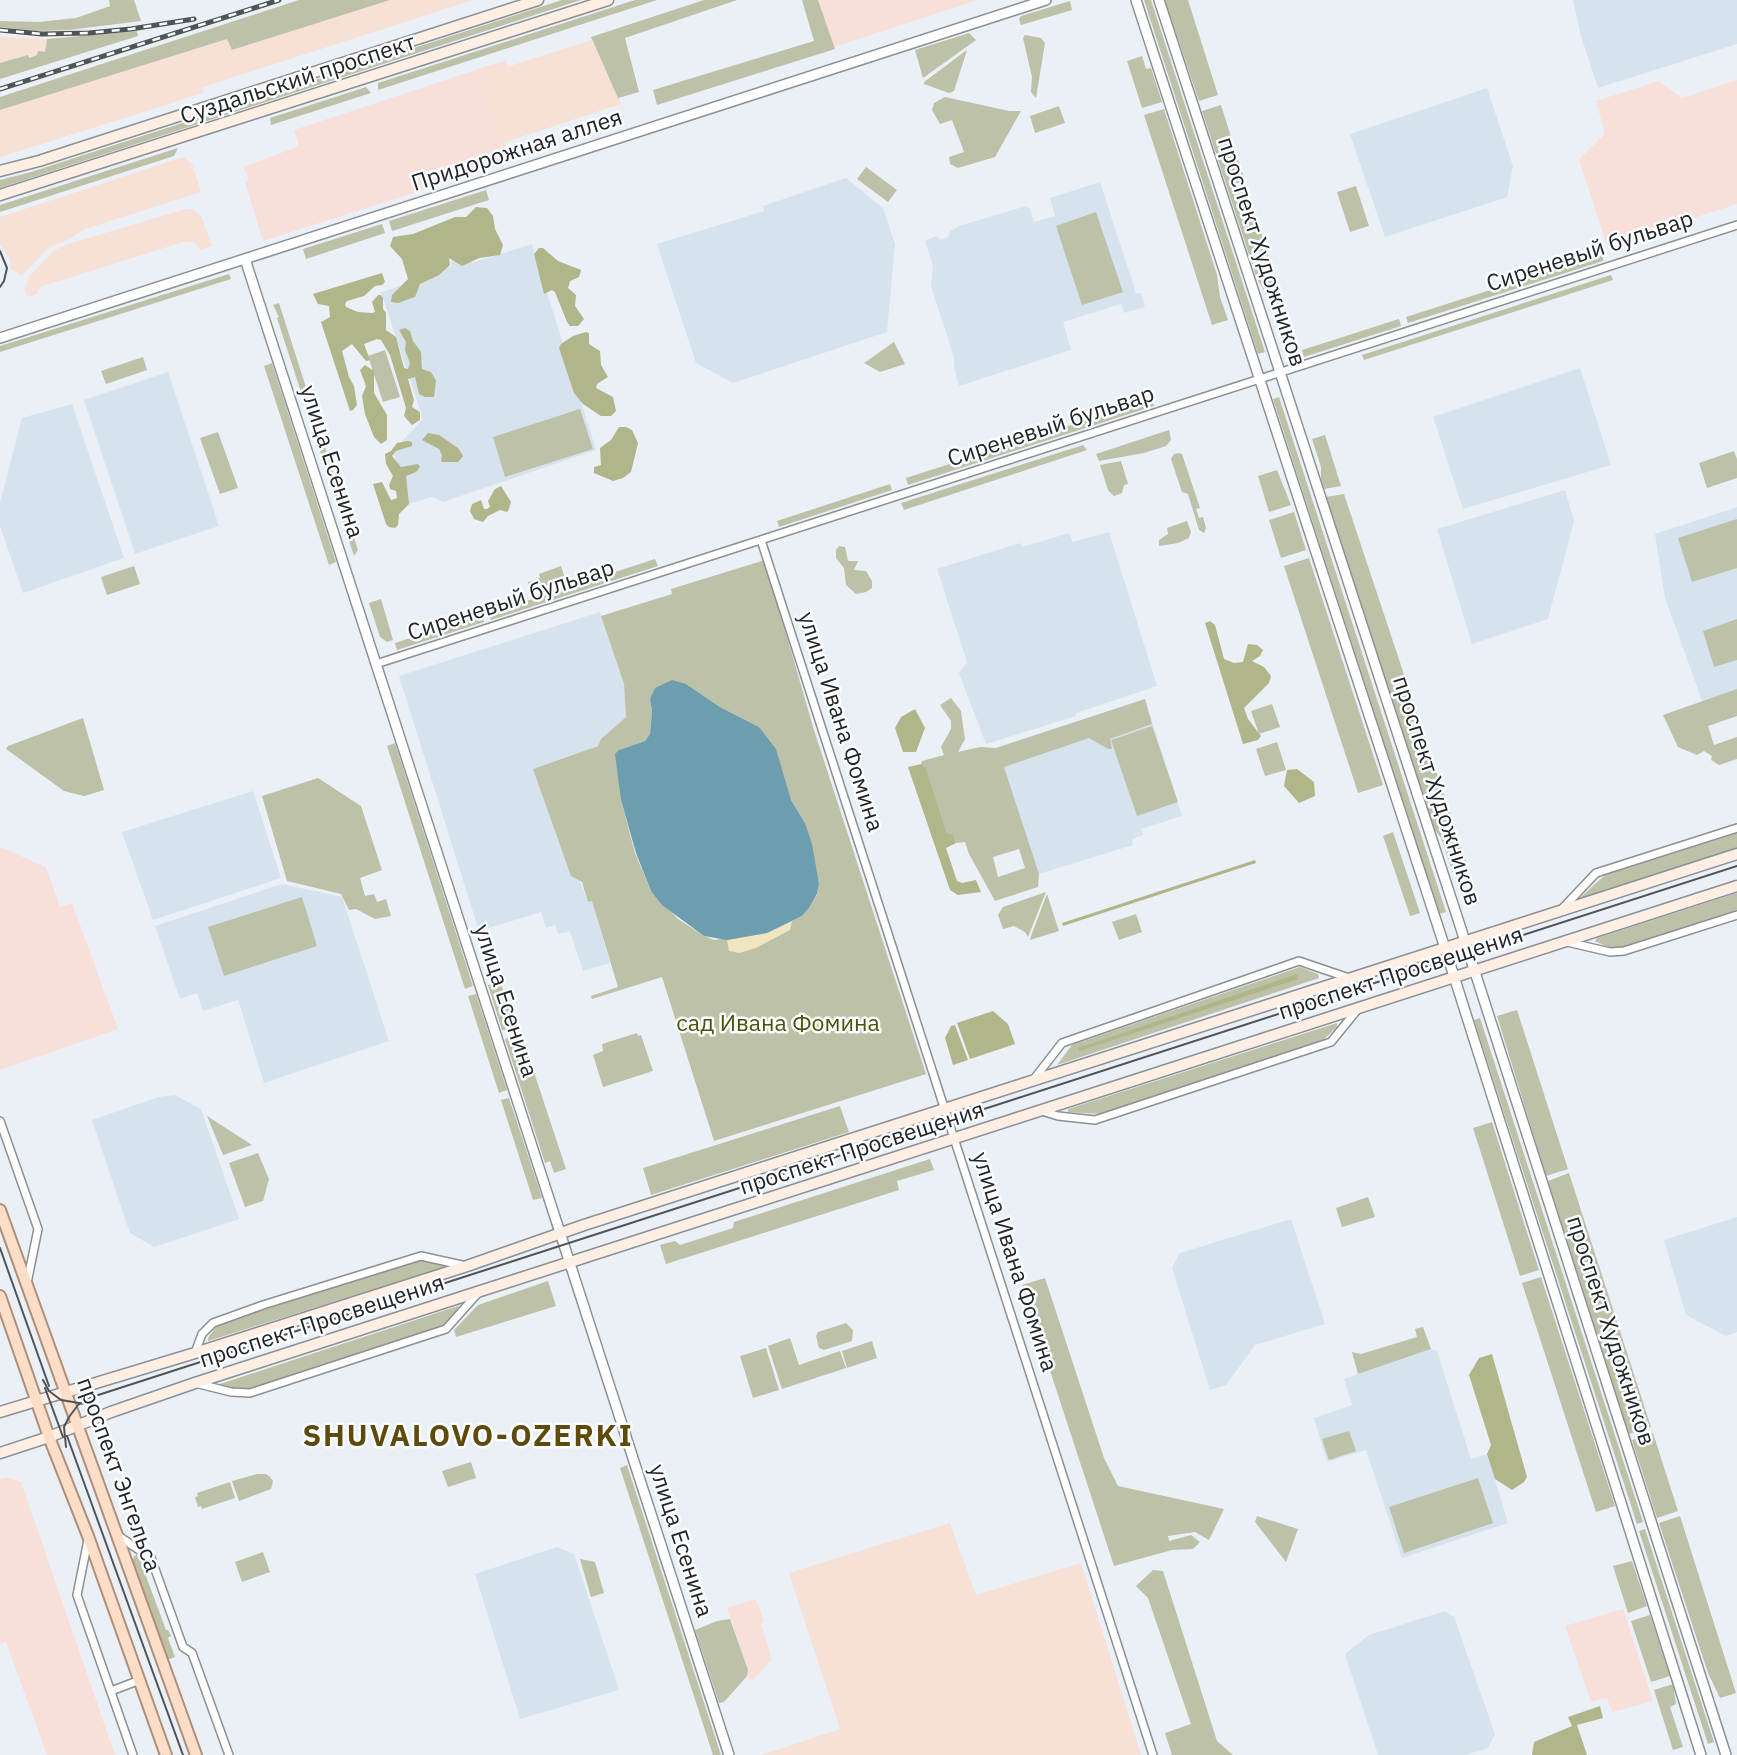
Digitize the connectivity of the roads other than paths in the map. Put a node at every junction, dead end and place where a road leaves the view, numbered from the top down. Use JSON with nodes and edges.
{"nodes":[{"id":1,"x":538,"y":0,"type":"edge"},
{"id":2,"x":608,"y":0,"type":"edge"},
{"id":3,"x":1046,"y":0,"type":"edge"},
{"id":4,"x":1136,"y":0,"type":"edge"},
{"id":5,"x":1159,"y":0,"type":"edge"},
{"id":6,"x":0,"y":171,"type":"edge"},
{"id":7,"x":0,"y":195,"type":"edge"},
{"id":8,"x":1737,"y":225,"type":"edge"},
{"id":9,"x":245,"y":259,"type":"junction"},
{"id":10,"x":0,"y":338,"type":"edge"},
{"id":11,"x":1280,"y":373,"type":"junction"},
{"id":12,"x":1259,"y":379,"type":"junction"},
{"id":13,"x":761,"y":540,"type":"junction"},
{"id":14,"x":376,"y":664,"type":"junction"},
{"id":15,"x":1737,"y":828,"type":"edge"},
{"id":16,"x":1737,"y":854,"type":"edge"},
{"id":17,"x":1737,"y":887,"type":"edge"},
{"id":18,"x":1560,"y":911,"type":"junction"},
{"id":19,"x":1737,"y":915,"type":"edge"},
{"id":20,"x":1465,"y":941,"type":"junction"},
{"id":21,"x":1567,"y":942,"type":"junction"},
{"id":22,"x":1445,"y":948,"type":"junction"},
{"id":23,"x":1474,"y":971,"type":"junction"},
{"id":24,"x":1452,"y":978,"type":"junction"},
{"id":25,"x":1349,"y":979,"type":"junction"},
{"id":26,"x":1358,"y":1008,"type":"junction"},
{"id":27,"x":1034,"y":1080,"type":"junction"},
{"id":28,"x":944,"y":1109,"type":"junction"},
{"id":29,"x":1041,"y":1111,"type":"junction"},
{"id":30,"x":0,"y":1121,"type":"edge"},
{"id":31,"x":954,"y":1139,"type":"junction"},
{"id":32,"x":0,"y":1210,"type":"edge"},
{"id":33,"x":560,"y":1233,"type":"junction"},
{"id":34,"x":570,"y":1264,"type":"junction"},
{"id":35,"x":467,"y":1266,"type":"junction"},
{"id":36,"x":26,"y":1284,"type":"junction"},
{"id":37,"x":478,"y":1292,"type":"junction"},
{"id":38,"x":0,"y":1296,"type":"edge"},
{"id":39,"x":195,"y":1353,"type":"junction"},
{"id":40,"x":195,"y":1383,"type":"junction"},
{"id":41,"x":66,"y":1392,"type":"junction"},
{"id":42,"x":36,"y":1400,"type":"junction"},
{"id":43,"x":0,"y":1412,"type":"edge"},
{"id":44,"x":77,"y":1425,"type":"junction"},
{"id":45,"x":49,"y":1437,"type":"junction"},
{"id":46,"x":0,"y":1453,"type":"edge"},
{"id":47,"x":117,"y":1535,"type":"junction"},
{"id":48,"x":88,"y":1536,"type":"junction"},
{"id":49,"x":140,"y":1680,"type":"junction"},
{"id":50,"x":111,"y":1691,"type":"junction"},
{"id":51,"x":133,"y":1755,"type":"edge"},
{"id":52,"x":166,"y":1755,"type":"edge"},
{"id":53,"x":196,"y":1755,"type":"edge"},
{"id":54,"x":229,"y":1755,"type":"edge"},
{"id":55,"x":729,"y":1755,"type":"edge"},
{"id":56,"x":1153,"y":1755,"type":"edge"},
{"id":57,"x":1701,"y":1755,"type":"edge"},
{"id":58,"x":1726,"y":1755,"type":"edge"}],
"edges":[{"from":1,"to":6,"type":"main road","name":"Суздальский проспект"},
{"from":2,"to":7,"type":"main road","name":"Суздальский проспект"},
{"from":3,"to":9,"type":"street","name":"Придорожная аллея"},
{"from":4,"to":12,"type":"street","name":"проспект Художников"},
{"from":5,"to":11,"type":"street","name":"проспект Художников"},
{"from":8,"to":11,"type":"street","name":"Сиреневый бульвар"},
{"from":9,"to":10,"type":"street","name":"Придорожная аллея"},
{"from":9,"to":14,"type":"street","name":"улица Есенина"},
{"from":11,"to":12,"type":"street","name":"Сиреневый бульвар"},
{"from":11,"to":20,"type":"street","name":"проспект Художников"},
{"from":12,"to":13,"type":"street","name":"Сиреневый бульвар"},
{"from":12,"to":22,"type":"street","name":"проспект Художников"},
{"from":13,"to":14,"type":"street","name":"Сиреневый бульвар"},
{"from":13,"to":28,"type":"street","name":"улица Ивана Фомина"},
{"from":14,"to":33,"type":"street","name":"улица Есенина"},
{"from":15,"to":18,"type":"street"},
{"from":16,"to":18,"type":"main road","name":"проспект Просвещения"},
{"from":17,"to":21,"type":"main road","name":"проспект Просвещения"},
{"from":18,"to":20,"type":"main road","name":"проспект Просвещения"},
{"from":19,"to":21,"type":"street"},
{"from":20,"to":22,"type":"main road","name":"проспект Просвещения"},
{"from":20,"to":23,"type":"street","name":"проспект Художников"},
{"from":21,"to":23,"type":"main road","name":"проспект Просвещения"},
{"from":22,"to":24,"type":"street","name":"проспект Художников"},
{"from":22,"to":25,"type":"main road","name":"проспект Просвещения"},
{"from":23,"to":24,"type":"main road","name":"проспект Просвещения"},
{"from":23,"to":58,"type":"street","name":"проспект Художников"},
{"from":24,"to":26,"type":"main road","name":"проспект Просвещения"},
{"from":24,"to":57,"type":"street","name":"проспект Художников"},
{"from":25,"to":27,"type":"main road","name":"проспект Просвещения"},
{"from":25,"to":27,"type":"street"},
{"from":26,"to":29,"type":"main road","name":"проспект Просвещения"},
{"from":26,"to":29,"type":"street"},
{"from":27,"to":28,"type":"main road","name":"проспект Просвещения"},
{"from":28,"to":31,"type":"street","name":"улица Ивана Фомина"},
{"from":28,"to":33,"type":"main road","name":"проспект Просвещения"},
{"from":29,"to":31,"type":"main road","name":"проспект Просвещения"},
{"from":30,"to":36,"type":"street"},
{"from":31,"to":34,"type":"main road","name":"проспект Просвещения"},
{"from":31,"to":56,"type":"street","name":"улица Ивана Фомина"},
{"from":32,"to":36,"type":"main road","name":"проспект Энгельса"},
{"from":33,"to":34,"type":"street","name":"улица Есенина"},
{"from":33,"to":35,"type":"main road","name":"проспект Просвещения"},
{"from":34,"to":37,"type":"main road","name":"проспект Просвещения"},
{"from":34,"to":55,"type":"street","name":"улица Есенина"},
{"from":35,"to":39,"type":"main road","name":"проспект Просвещения"},
{"from":35,"to":39,"type":"street"},
{"from":36,"to":41,"type":"main road","name":"проспект Энгельса"},
{"from":37,"to":40,"type":"main road","name":"проспект Просвещения"},
{"from":37,"to":40,"type":"street"},
{"from":38,"to":42,"type":"main road"},
{"from":39,"to":41,"type":"main road","name":"проспект Просвещения"},
{"from":40,"to":44,"type":"main road","name":"проспект Просвещения"},
{"from":41,"to":42,"type":"main road","name":"проспект Просвещения"},
{"from":41,"to":44,"type":"main road","name":"проспект Энгельса"},
{"from":42,"to":43,"type":"main road","name":"проспект Просвещения"},
{"from":42,"to":45,"type":"main road"},
{"from":44,"to":45,"type":"main road","name":"проспект Просвещения"},
{"from":44,"to":47,"type":"main road","name":"проспект Энгельса"},
{"from":45,"to":46,"type":"main road","name":"проспект Просвещения"},
{"from":45,"to":48,"type":"main road"},
{"from":47,"to":53,"type":"main road","name":"проспект Энгельса"},
{"from":47,"to":54,"type":"street"},
{"from":48,"to":49,"type":"main road"},
{"from":48,"to":50,"type":"street"},
{"from":49,"to":50,"type":"street"},
{"from":49,"to":52,"type":"main road"},
{"from":50,"to":51,"type":"street"}]}
